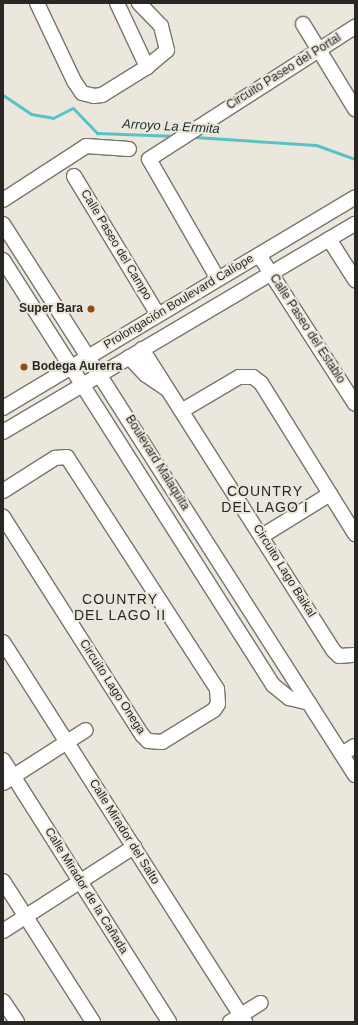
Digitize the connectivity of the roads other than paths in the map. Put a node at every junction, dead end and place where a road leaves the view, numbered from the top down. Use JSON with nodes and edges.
{"nodes":[{"id":1,"x":37,"y":3,"type":"edge"},
{"id":2,"x":116,"y":3,"type":"edge"},
{"id":3,"x":139,"y":3,"type":"edge"},
{"id":4,"x":303,"y":24,"type":"dead end"},
{"id":5,"x":355,"y":27,"type":"edge"},
{"id":6,"x":318,"y":50,"type":"junction"},
{"id":7,"x":147,"y":66,"type":"junction"},
{"id":8,"x":355,"y":109,"type":"edge"},
{"id":9,"x":129,"y":149,"type":"dead end"},
{"id":10,"x":74,"y":176,"type":"dead end"},
{"id":11,"x":355,"y":197,"type":"edge"},
{"id":12,"x":3,"y":200,"type":"edge"},
{"id":13,"x":3,"y":224,"type":"edge"},
{"id":14,"x":355,"y":224,"type":"edge"},
{"id":15,"x":329,"y":239,"type":"junction"},
{"id":16,"x":259,"y":254,"type":"junction"},
{"id":17,"x":3,"y":260,"type":"edge"},
{"id":18,"x":272,"y":274,"type":"junction"},
{"id":19,"x":218,"y":279,"type":"junction"},
{"id":20,"x":355,"y":280,"type":"edge"},
{"id":21,"x":158,"y":313,"type":"junction"},
{"id":22,"x":142,"y":349,"type":"junction"},
{"id":23,"x":87,"y":356,"type":"junction"},
{"id":24,"x":129,"y":357,"type":"junction"},
{"id":25,"x":71,"y":367,"type":"junction"},
{"id":26,"x":100,"y":374,"type":"junction"},
{"id":27,"x":83,"y":384,"type":"junction"},
{"id":28,"x":171,"y":391,"type":"junction"},
{"id":29,"x":5,"y":402,"type":"edge"},
{"id":30,"x":355,"y":404,"type":"edge"},
{"id":31,"x":183,"y":410,"type":"junction"},
{"id":32,"x":3,"y":432,"type":"edge"},
{"id":33,"x":3,"y":491,"type":"edge"},
{"id":34,"x":330,"y":494,"type":"junction"},
{"id":35,"x":3,"y":517,"type":"edge"},
{"id":36,"x":355,"y":534,"type":"edge"},
{"id":37,"x":262,"y":536,"type":"junction"},
{"id":38,"x":3,"y":642,"type":"edge"},
{"id":39,"x":355,"y":655,"type":"edge"},
{"id":40,"x":309,"y":702,"type":"junction"},
{"id":41,"x":86,"y":730,"type":"dead end"},
{"id":42,"x":68,"y":742,"type":"junction"},
{"id":43,"x":355,"y":746,"type":"edge"},
{"id":44,"x":342,"y":754,"type":"junction"},
{"id":45,"x":3,"y":760,"type":"edge"},
{"id":46,"x":355,"y":775,"type":"edge"},
{"id":47,"x":8,"y":780,"type":"edge"},
{"id":48,"x":134,"y":847,"type":"junction"},
{"id":49,"x":3,"y":881,"type":"edge"},
{"id":50,"x":79,"y":882,"type":"junction"},
{"id":51,"x":25,"y":918,"type":"junction"},
{"id":52,"x":3,"y":931,"type":"edge"},
{"id":53,"x":3,"y":1001,"type":"edge"},
{"id":54,"x":261,"y":1003,"type":"dead end"},
{"id":55,"x":239,"y":1020,"type":"edge"},
{"id":56,"x":17,"y":1022,"type":"edge"},
{"id":57,"x":92,"y":1022,"type":"edge"},
{"id":58,"x":169,"y":1022,"type":"edge"}],
"edges":[{"from":1,"to":7,"type":"street"},
{"from":2,"to":7,"type":"street"},
{"from":3,"to":7,"type":"street"},
{"from":4,"to":6,"type":"street"},
{"from":5,"to":6,"type":"street","name":"Circuito Paseo del Portal"},
{"from":6,"to":8,"type":"street"},
{"from":6,"to":19,"type":"street","name":"Circuito Paseo del Portal"},
{"from":9,"to":12,"type":"street"},
{"from":10,"to":21,"type":"street","name":"Calle Paseo del Campo"},
{"from":11,"to":16,"type":"street","name":"Prolongación Boulevard Calíope"},
{"from":13,"to":23,"type":"street","name":"Boulevard Malaquita"},
{"from":14,"to":15,"type":"street","name":"Prolongación Boulevard Calíope"},
{"from":15,"to":18,"type":"street","name":"Prolongación Boulevard Calíope"},
{"from":15,"to":20,"type":"street"},
{"from":16,"to":18,"type":"street","name":"Calle Paseo del Establo"},
{"from":16,"to":19,"type":"street","name":"Prolongación Boulevard Calíope"},
{"from":17,"to":25,"type":"street","name":"Boulevard Malaquita"},
{"from":18,"to":22,"type":"street","name":"Prolongación Boulevard Calíope"},
{"from":18,"to":30,"type":"street","name":"Calle Paseo del Establo"},
{"from":19,"to":21,"type":"street","name":"Prolongación Boulevard Calíope"},
{"from":21,"to":23,"type":"street","name":"Prolongación Boulevard Calíope"},
{"from":22,"to":24,"type":"street","name":"Prolongación Boulevard Calíope"},
{"from":22,"to":28,"type":"street","name":"Circuito Lago Baikal"},
{"from":23,"to":25,"type":"street","name":"Prolongación Boulevard Calíope"},
{"from":23,"to":26,"type":"street","name":"Boulevard Malaquita"},
{"from":24,"to":26,"type":"street","name":"Prolongación Boulevard Calíope"},
{"from":24,"to":28,"type":"street","name":"Circuito Lago Baikal"},
{"from":25,"to":27,"type":"street","name":"Boulevard Malaquita"},
{"from":25,"to":29,"type":"street","name":"Prolongación Boulevard Calíope"},
{"from":26,"to":27,"type":"street","name":"Prolongación Boulevard Calíope"},
{"from":26,"to":40,"type":"street","name":"Boulevard Malaquita"},
{"from":27,"to":32,"type":"street","name":"Prolongación Boulevard Calíope"},
{"from":27,"to":40,"type":"street","name":"Boulevard Malaquita"},
{"from":28,"to":31,"type":"street","name":"Circuito Lago Baikal"},
{"from":31,"to":34,"type":"street"},
{"from":31,"to":37,"type":"street","name":"Circuito Lago Baikal"},
{"from":33,"to":35,"type":"street","name":"Circuito Lago Onega"},
{"from":34,"to":36,"type":"street"},
{"from":34,"to":37,"type":"street"},
{"from":37,"to":39,"type":"street","name":"Circuito Lago Baikal"},
{"from":38,"to":42,"type":"street","name":"Calle Mirador del Salto"},
{"from":40,"to":44,"type":"street","name":"Boulevard Malaquita"},
{"from":41,"to":42,"type":"street"},
{"from":42,"to":47,"type":"street"},
{"from":42,"to":48,"type":"street","name":"Calle Mirador del Salto"},
{"from":43,"to":44,"type":"street"},
{"from":44,"to":46,"type":"street","name":"Boulevard Malaquita"},
{"from":45,"to":47,"type":"street","name":"Calle Mirador de la Cañada"},
{"from":47,"to":50,"type":"street","name":"Calle Mirador de la Cañada"},
{"from":48,"to":50,"type":"street"},
{"from":48,"to":55,"type":"street","name":"Calle Mirador del Salto"},
{"from":49,"to":51,"type":"street"},
{"from":50,"to":51,"type":"street"},
{"from":50,"to":58,"type":"street","name":"Calle Mirador de la Cañada"},
{"from":51,"to":52,"type":"street"},
{"from":51,"to":57,"type":"street"},
{"from":53,"to":56,"type":"street"},
{"from":54,"to":55,"type":"street"}]}
